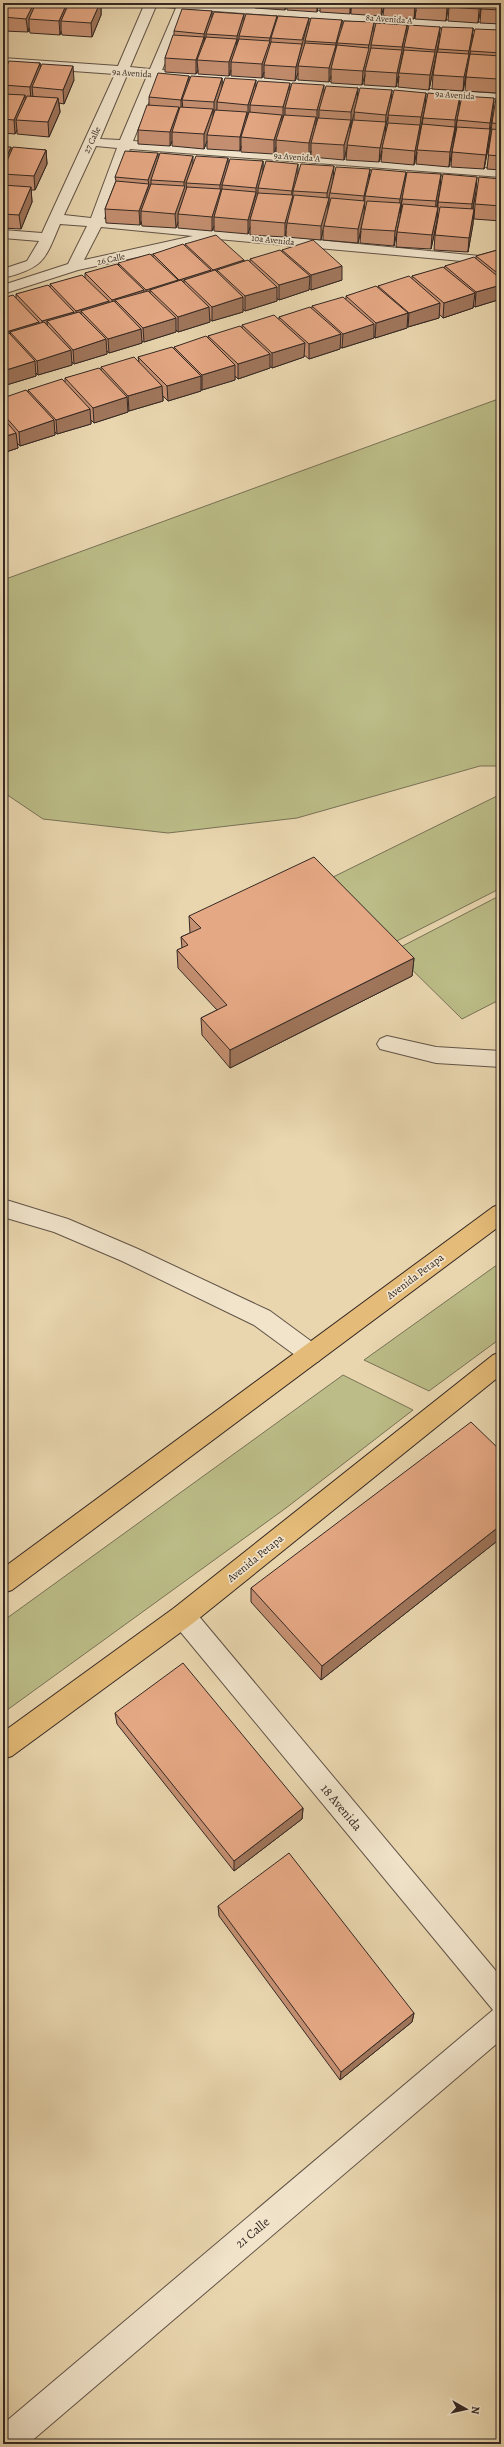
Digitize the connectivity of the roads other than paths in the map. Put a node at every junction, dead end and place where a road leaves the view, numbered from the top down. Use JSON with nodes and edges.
{"nodes":[{"id":1,"x":151,"y":3,"type":"edge"},
{"id":2,"x":157,"y":3,"type":"edge"},
{"id":3,"x":184,"y":4,"type":"edge"},
{"id":4,"x":501,"y":28,"type":"edge"},
{"id":5,"x":3,"y":62,"type":"edge"},
{"id":6,"x":122,"y":72,"type":"junction"},
{"id":7,"x":154,"y":74,"type":"junction"},
{"id":8,"x":501,"y":98,"type":"edge"},
{"id":9,"x":92,"y":142,"type":"junction"},
{"id":10,"x":125,"y":144,"type":"junction"},
{"id":11,"x":501,"y":173,"type":"edge"},
{"id":12,"x":57,"y":220,"type":"junction"},
{"id":13,"x":96,"y":223,"type":"junction"},
{"id":14,"x":3,"y":234,"type":"edge"},
{"id":15,"x":221,"y":235,"type":"junction"},
{"id":16,"x":48,"y":238,"type":"junction"},
{"id":17,"x":495,"y":259,"type":"edge"},
{"id":18,"x":74,"y":267,"type":"junction"},
{"id":19,"x":452,"y":272,"type":"edge"},
{"id":20,"x":3,"y":274,"type":"edge"},
{"id":21,"x":3,"y":290,"type":"edge"},
{"id":22,"x":387,"y":1044,"type":"dead end"},
{"id":23,"x":501,"y":1059,"type":"edge"},
{"id":24,"x":3,"y":1208,"type":"edge"},
{"id":25,"x":501,"y":1213,"type":"edge"},
{"id":26,"x":311,"y":1354,"type":"junction"},
{"id":27,"x":501,"y":1362,"type":"edge"},
{"id":28,"x":3,"y":1582,"type":"edge"},
{"id":29,"x":183,"y":1616,"type":"junction"},
{"id":30,"x":3,"y":1747,"type":"edge"},
{"id":31,"x":501,"y":1998,"type":"edge"},
{"id":32,"x":501,"y":2021,"type":"edge"},
{"id":33,"x":4,"y":2444,"type":"edge"}],
"edges":[{"from":1,"to":6,"type":"street","name":"27 Calle"},
{"from":2,"to":3,"type":"street","name":"8a Avenida A"},
{"from":3,"to":4,"type":"street","name":"8a Avenida A"},
{"from":3,"to":7,"type":"street"},
{"from":5,"to":6,"type":"street","name":"9a Avenida"},
{"from":6,"to":7,"type":"street","name":"9a Avenida"},
{"from":6,"to":9,"type":"street","name":"27 Calle"},
{"from":7,"to":8,"type":"street","name":"9a Avenida"},
{"from":7,"to":10,"type":"street"},
{"from":9,"to":10,"type":"street","name":"9a Avenida A"},
{"from":9,"to":12,"type":"street","name":"27 Calle"},
{"from":10,"to":11,"type":"street","name":"9a Avenida A"},
{"from":10,"to":13,"type":"street"},
{"from":12,"to":13,"type":"street","name":"10a Avenida"},
{"from":12,"to":16,"type":"street","name":"27 Calle"},
{"from":13,"to":15,"type":"street","name":"10a Avenida"},
{"from":13,"to":18,"type":"street"},
{"from":14,"to":16,"type":"street"},
{"from":15,"to":17,"type":"street","name":"10a Avenida"},
{"from":15,"to":18,"type":"street","name":"26 Calle"},
{"from":16,"to":20,"type":"street","name":"27 Calle"},
{"from":17,"to":19,"type":"street"},
{"from":18,"to":21,"type":"street","name":"26 Calle"},
{"from":22,"to":23,"type":"street"},
{"from":24,"to":26,"type":"street"},
{"from":25,"to":26,"type":"main road","name":"Avenida Petapa"},
{"from":26,"to":28,"type":"main road","name":"Avenida Petapa"},
{"from":27,"to":29,"type":"main road","name":"Avenida Petapa"},
{"from":29,"to":30,"type":"main road","name":"Avenida Petapa"},
{"from":29,"to":31,"type":"street","name":"18 Avenida"},
{"from":32,"to":33,"type":"street","name":"21 Calle"}]}
